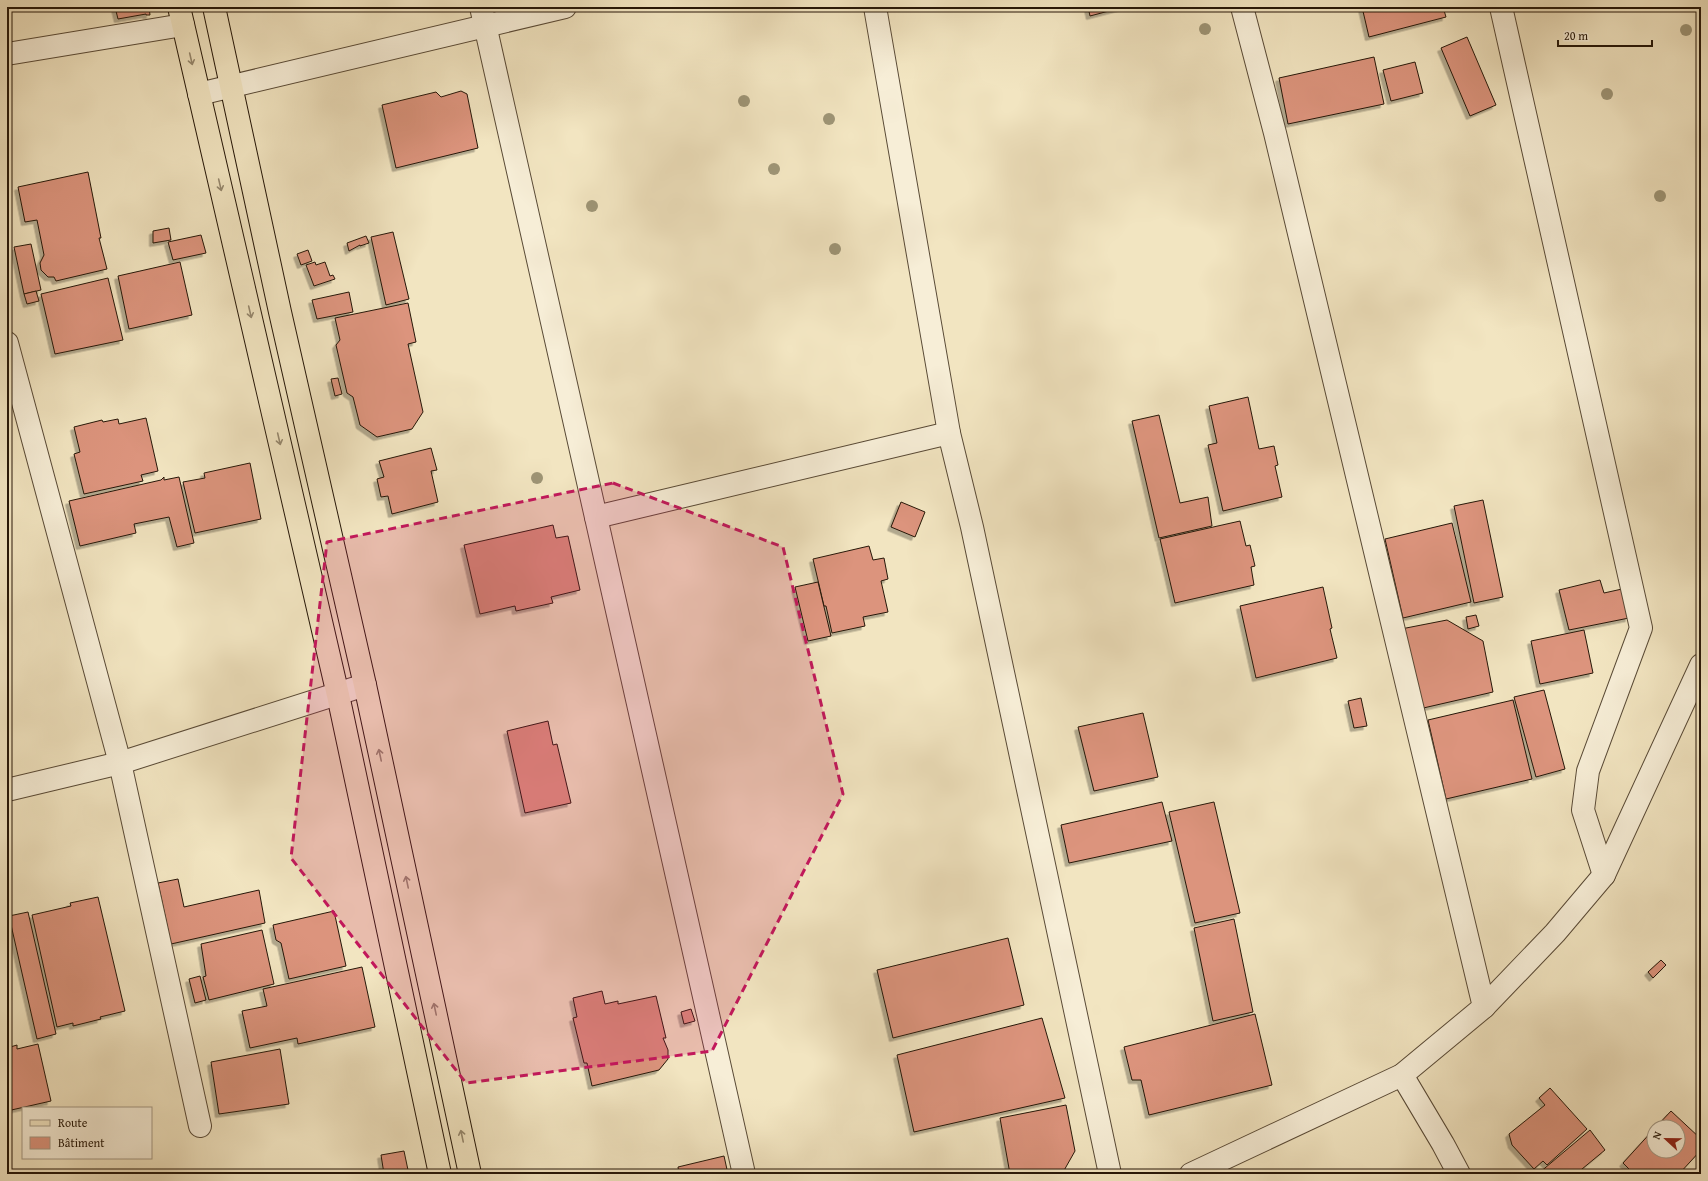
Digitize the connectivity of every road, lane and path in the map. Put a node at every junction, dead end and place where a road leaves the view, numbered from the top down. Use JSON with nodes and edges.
{"nodes":[{"id":1,"x":214,"y":7,"type":"edge"},
{"id":2,"x":565,"y":7,"type":"edge"},
{"id":3,"x":876,"y":7,"type":"edge"},
{"id":4,"x":1242,"y":7,"type":"edge"},
{"id":5,"x":1500,"y":7,"type":"edge"},
{"id":6,"x":181,"y":16,"type":"edge"},
{"id":7,"x":483,"y":16,"type":"edge"},
{"id":8,"x":7,"y":54,"type":"edge"},
{"id":9,"x":232,"y":86,"type":"junction"},
{"id":10,"x":199,"y":94,"type":"junction"},
{"id":11,"x":7,"y":343,"type":"edge"},
{"id":12,"x":949,"y":433,"type":"junction"},
{"id":13,"x":596,"y":517,"type":"junction"},
{"id":14,"x":1701,"y":665,"type":"edge"},
{"id":15,"x":365,"y":685,"type":"junction"},
{"id":16,"x":338,"y":694,"type":"junction"},
{"id":17,"x":120,"y":763,"type":"junction"},
{"id":18,"x":7,"y":790,"type":"edge"},
{"id":19,"x":1604,"y":875,"type":"junction"},
{"id":20,"x":1484,"y":1007,"type":"junction"},
{"id":21,"x":1402,"y":1074,"type":"junction"},
{"id":22,"x":200,"y":1126,"type":"dead end"},
{"id":23,"x":440,"y":1174,"type":"edge"},
{"id":24,"x":470,"y":1174,"type":"edge"},
{"id":25,"x":744,"y":1174,"type":"edge"},
{"id":26,"x":1110,"y":1174,"type":"edge"},
{"id":27,"x":1191,"y":1174,"type":"edge"},
{"id":28,"x":1459,"y":1174,"type":"edge"}],
"edges":[{"from":1,"to":9,"type":"main road"},
{"from":2,"to":7,"type":"street"},
{"from":3,"to":12,"type":"street"},
{"from":4,"to":20,"type":"street"},
{"from":5,"to":19,"type":"street"},
{"from":6,"to":8,"type":"street"},
{"from":6,"to":10,"type":"main road","one_way":true},
{"from":7,"to":9,"type":"street"},
{"from":7,"to":13,"type":"street"},
{"from":9,"to":10,"type":"street"},
{"from":9,"to":15,"type":"main road"},
{"from":10,"to":16,"type":"main road","one_way":true},
{"from":11,"to":17,"type":"street"},
{"from":12,"to":13,"type":"street"},
{"from":12,"to":26,"type":"street"},
{"from":13,"to":25,"type":"street"},
{"from":14,"to":19,"type":"street"},
{"from":15,"to":16,"type":"street"},
{"from":24,"to":15,"type":"main road","one_way":true},
{"from":16,"to":17,"type":"street"},
{"from":16,"to":23,"type":"main road"},
{"from":17,"to":18,"type":"street"},
{"from":17,"to":22,"type":"street"},
{"from":19,"to":20,"type":"street"},
{"from":20,"to":21,"type":"street"},
{"from":21,"to":27,"type":"street"},
{"from":21,"to":28,"type":"street"}]}
